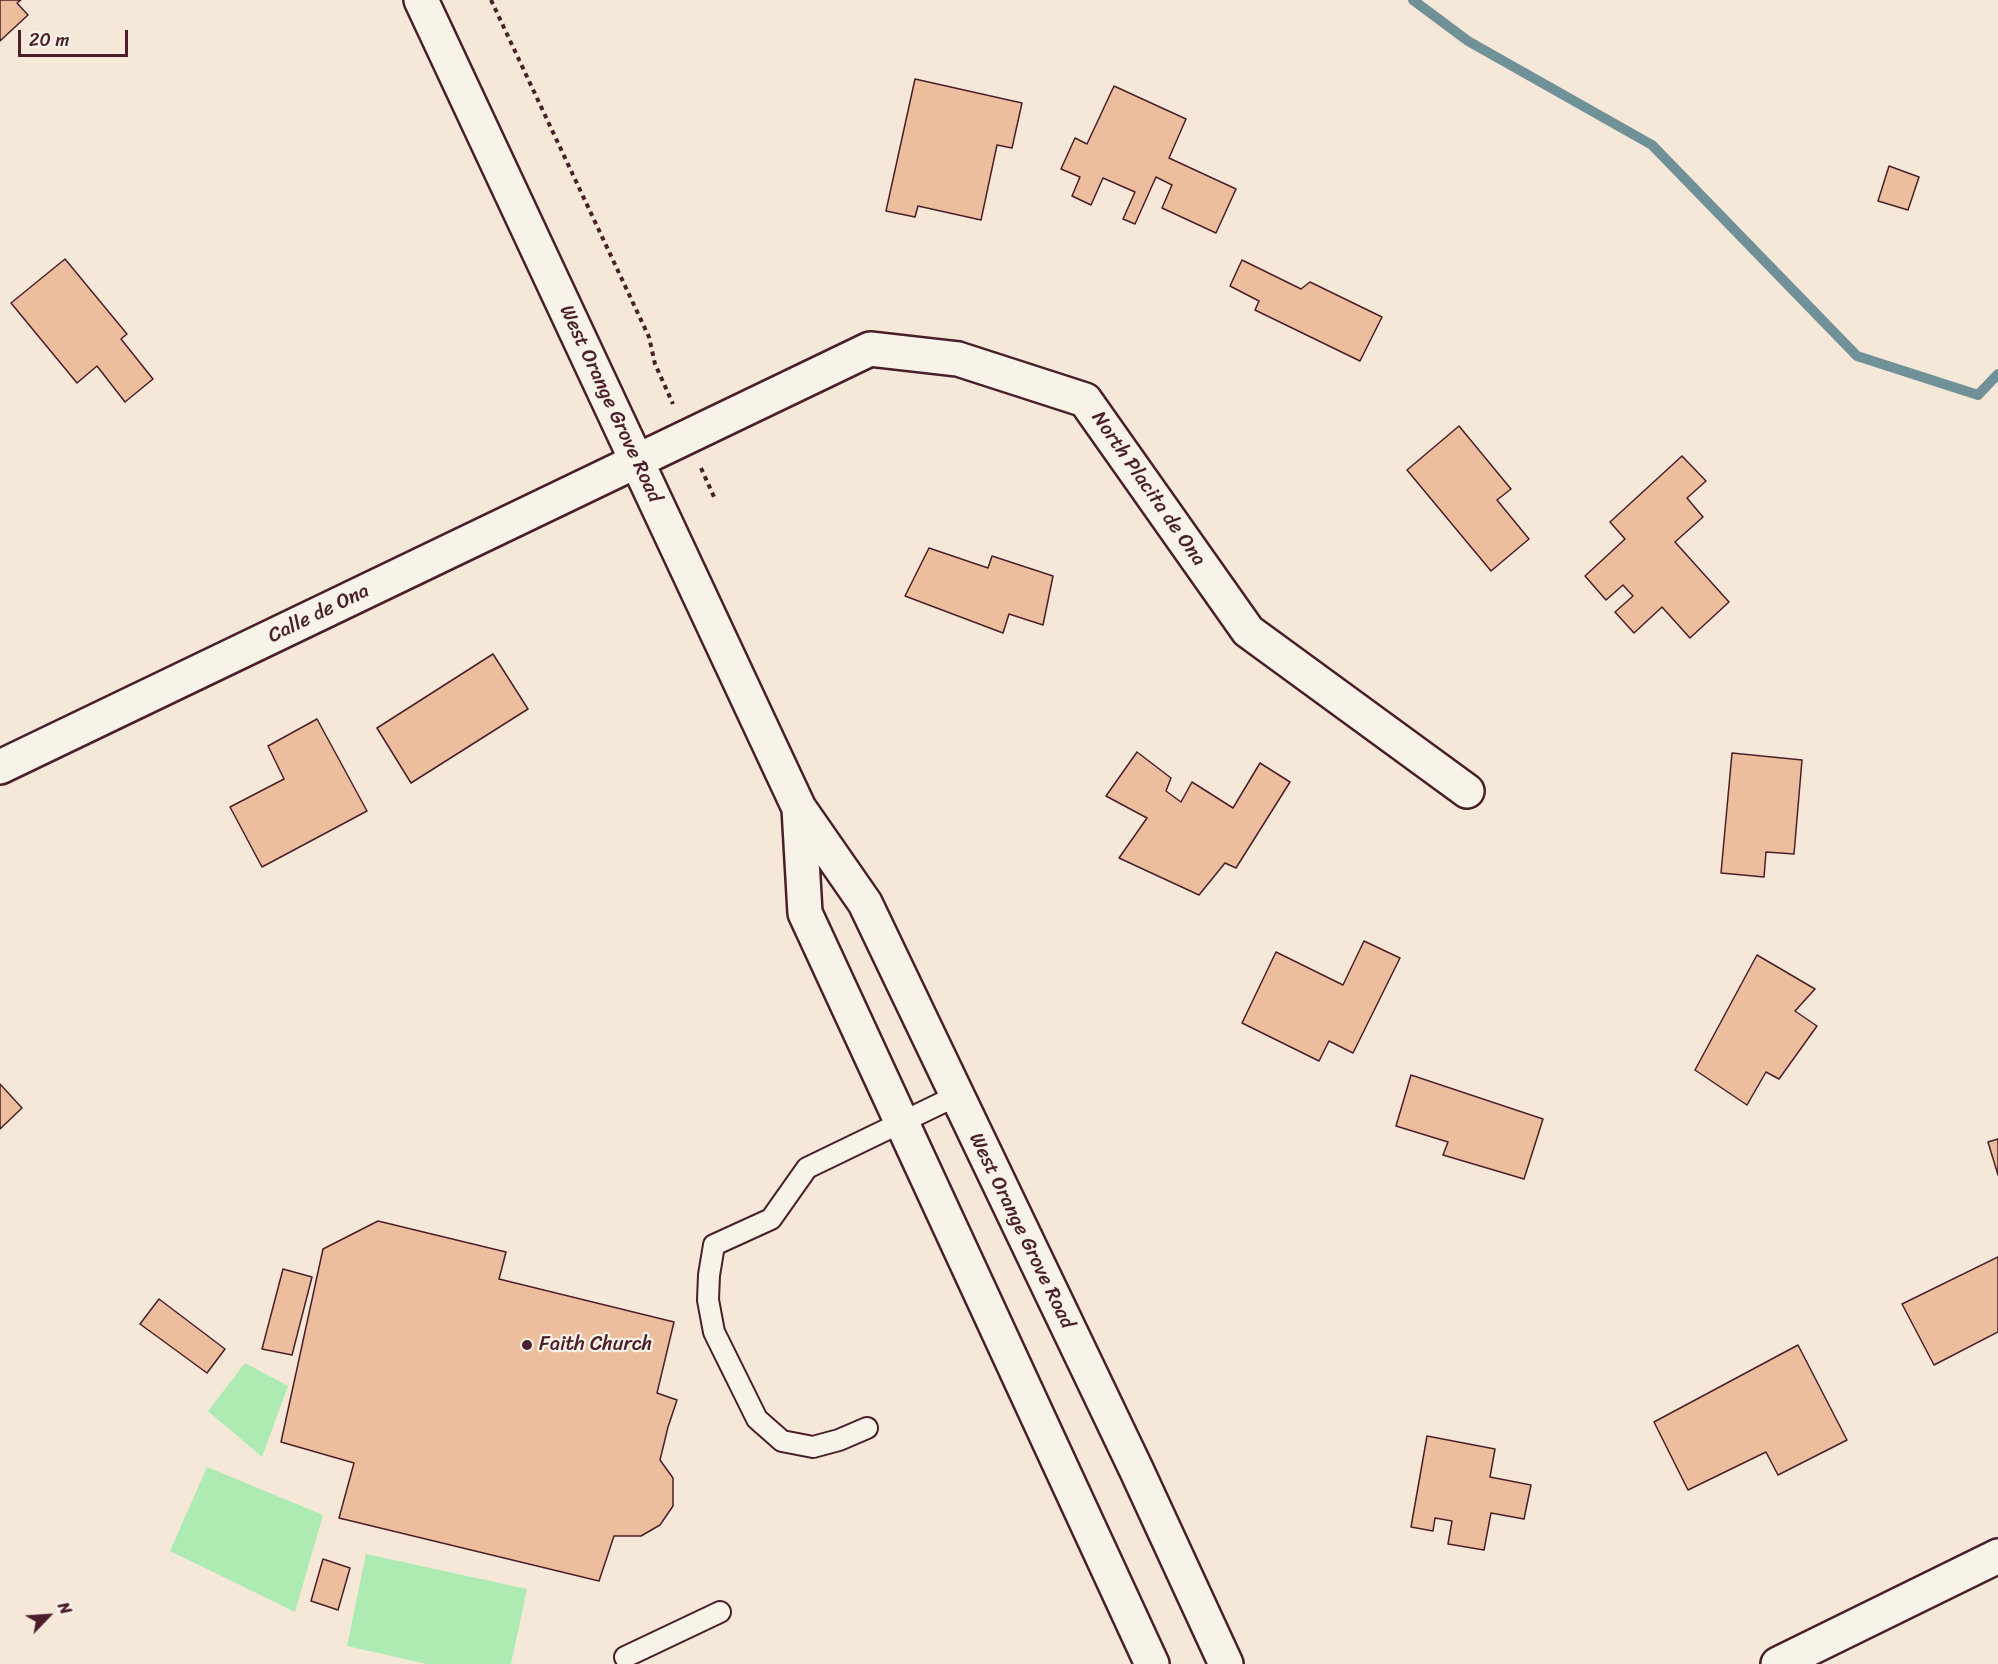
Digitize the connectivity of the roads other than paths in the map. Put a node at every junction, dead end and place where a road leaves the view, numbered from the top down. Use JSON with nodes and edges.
{"nodes":[{"id":1,"x":421,"y":0,"type":"edge"},
{"id":2,"x":638,"y":462,"type":"junction"},
{"id":3,"x":0,"y":767,"type":"edge"},
{"id":4,"x":1467,"y":791,"type":"dead end"},
{"id":5,"x":799,"y":808,"type":"junction"},
{"id":6,"x":956,"y":1096,"type":"junction"},
{"id":7,"x":902,"y":1122,"type":"junction"},
{"id":8,"x":867,"y":1428,"type":"dead end"},
{"id":9,"x":1998,"y":1556,"type":"edge"},
{"id":10,"x":720,"y":1612,"type":"dead end"},
{"id":11,"x":625,"y":1657,"type":"dead end"},
{"id":12,"x":1152,"y":1664,"type":"edge"},
{"id":13,"x":1226,"y":1664,"type":"edge"},
{"id":14,"x":1778,"y":1664,"type":"edge"}],
"edges":[{"from":1,"to":2,"type":"main road","name":"West Orange Grove Road"},
{"from":2,"to":3,"type":"main road","name":"Calle de Ona"},
{"from":2,"to":4,"type":"main road","name":"North Placita de Ona"},
{"from":2,"to":5,"type":"main road","name":"West Orange Grove Road"},
{"from":5,"to":6,"type":"main road","name":"West Orange Grove Road"},
{"from":5,"to":7,"type":"main road","name":"West Orange Grove Road"},
{"from":6,"to":7,"type":"lane"},
{"from":6,"to":13,"type":"main road","name":"West Orange Grove Road"},
{"from":7,"to":8,"type":"lane"},
{"from":7,"to":12,"type":"main road","name":"West Orange Grove Road"},
{"from":9,"to":14,"type":"main road"},
{"from":10,"to":11,"type":"lane"}]}
